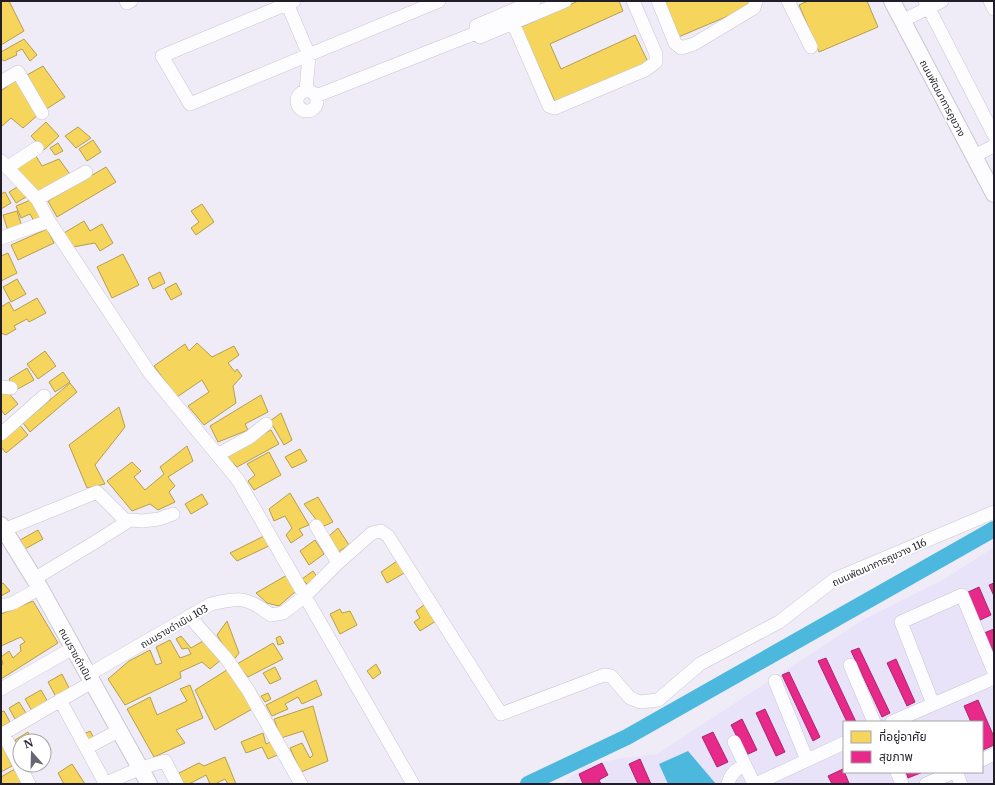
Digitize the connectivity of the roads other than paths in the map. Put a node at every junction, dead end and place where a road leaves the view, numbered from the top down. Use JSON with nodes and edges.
{"nodes":[{"id":1,"x":126,"y":1,"type":"edge"},
{"id":2,"x":131,"y":1,"type":"edge"},
{"id":3,"x":439,"y":1,"type":"edge"},
{"id":4,"x":534,"y":1,"type":"edge"},
{"id":5,"x":565,"y":1,"type":"edge"},
{"id":6,"x":633,"y":1,"type":"edge"},
{"id":7,"x":658,"y":1,"type":"edge"},
{"id":8,"x":756,"y":1,"type":"edge"},
{"id":9,"x":788,"y":1,"type":"edge"},
{"id":10,"x":892,"y":1,"type":"edge"},
{"id":11,"x":942,"y":1,"type":"edge"},
{"id":12,"x":990,"y":1,"type":"edge"},
{"id":13,"x":289,"y":2,"type":"edge"},
{"id":14,"x":927,"y":4,"type":"edge"},
{"id":15,"x":994,"y":9,"type":"edge"},
{"id":16,"x":902,"y":21,"type":"junction"},
{"id":17,"x":513,"y":23,"type":"junction"},
{"id":18,"x":476,"y":33,"type":"junction"},
{"id":19,"x":811,"y":47,"type":"dead end"},
{"id":20,"x":309,"y":55,"type":"junction"},
{"id":21,"x":1,"y":82,"type":"edge"},
{"id":22,"x":42,"y":113,"type":"dead end"},
{"id":23,"x":994,"y":135,"type":"edge"},
{"id":24,"x":994,"y":146,"type":"edge"},
{"id":25,"x":37,"y":148,"type":"dead end"},
{"id":26,"x":974,"y":156,"type":"junction"},
{"id":27,"x":4,"y":164,"type":"edge"},
{"id":28,"x":86,"y":172,"type":"dead end"},
{"id":29,"x":994,"y":194,"type":"edge"},
{"id":30,"x":37,"y":199,"type":"junction"},
{"id":31,"x":49,"y":221,"type":"junction"},
{"id":32,"x":1,"y":238,"type":"edge"},
{"id":33,"x":44,"y":396,"type":"dead end"},
{"id":34,"x":266,"y":424,"type":"dead end"},
{"id":35,"x":1,"y":434,"type":"edge"},
{"id":36,"x":217,"y":455,"type":"junction"},
{"id":37,"x":994,"y":512,"type":"edge"},
{"id":38,"x":173,"y":514,"type":"dead end"},
{"id":39,"x":126,"y":521,"type":"junction"},
{"id":40,"x":316,"y":526,"type":"dead end"},
{"id":41,"x":2,"y":529,"type":"edge"},
{"id":42,"x":338,"y":563,"type":"junction"},
{"id":43,"x":37,"y":583,"type":"junction"},
{"id":44,"x":305,"y":596,"type":"junction"},
{"id":45,"x":1,"y":606,"type":"edge"},
{"id":46,"x":190,"y":616,"type":"junction"},
{"id":47,"x":73,"y":648,"type":"junction"},
{"id":48,"x":850,"y":665,"type":"dead end"},
{"id":49,"x":994,"y":672,"type":"edge"},
{"id":50,"x":994,"y":678,"type":"edge"},
{"id":51,"x":90,"y":679,"type":"junction"},
{"id":52,"x":775,"y":681,"type":"dead end"},
{"id":53,"x":1,"y":689,"type":"edge"},
{"id":54,"x":60,"y":700,"type":"junction"},
{"id":55,"x":934,"y":704,"type":"junction"},
{"id":56,"x":501,"y":714,"type":"joint"},
{"id":57,"x":874,"y":721,"type":"edge"},
{"id":58,"x":894,"y":721,"type":"edge"},
{"id":59,"x":120,"y":730,"type":"junction"},
{"id":60,"x":2,"y":734,"type":"edge"},
{"id":61,"x":734,"y":742,"type":"dead end"},
{"id":62,"x":843,"y":743,"type":"edge"},
{"id":63,"x":86,"y":748,"type":"junction"},
{"id":64,"x":994,"y":754,"type":"edge"},
{"id":65,"x":807,"y":760,"type":"junction"},
{"id":66,"x":983,"y":760,"type":"edge"},
{"id":67,"x":745,"y":766,"type":"junction"},
{"id":68,"x":141,"y":768,"type":"junction"},
{"id":69,"x":897,"y":773,"type":"edge"},
{"id":70,"x":953,"y":773,"type":"edge"},
{"id":71,"x":956,"y":773,"type":"edge"},
{"id":72,"x":28,"y":784,"type":"edge"},
{"id":73,"x":105,"y":784,"type":"edge"},
{"id":74,"x":149,"y":784,"type":"edge"},
{"id":75,"x":178,"y":784,"type":"edge"},
{"id":76,"x":301,"y":784,"type":"edge"},
{"id":77,"x":413,"y":784,"type":"edge"},
{"id":78,"x":728,"y":784,"type":"edge"},
{"id":79,"x":755,"y":784,"type":"edge"},
{"id":80,"x":902,"y":784,"type":"edge"},
{"id":81,"x":926,"y":784,"type":"edge"},
{"id":82,"x":961,"y":784,"type":"edge"}],
"edges":[{"from":1,"to":2,"type":"street"},
{"from":3,"to":20,"type":"street"},
{"from":4,"to":18,"type":"street"},
{"from":5,"to":17,"type":"street"},
{"from":6,"to":17,"type":"street"},
{"from":7,"to":8,"type":"street"},
{"from":9,"to":19,"type":"street"},
{"from":10,"to":16,"type":"main road","name":"ถนนพัฒนาการคูขวาง"},
{"from":11,"to":14,"type":"street"},
{"from":12,"to":15,"type":"street"},
{"from":13,"to":20,"type":"street"},
{"from":13,"to":20,"type":"street"},
{"from":14,"to":16,"type":"street"},
{"from":14,"to":23,"type":"street"},
{"from":16,"to":26,"type":"main road","name":"ถนนพัฒนาการคูขวาง"},
{"from":17,"to":18,"type":"street"},
{"from":18,"to":20,"type":"street"},
{"from":21,"to":22,"type":"street"},
{"from":24,"to":26,"type":"street"},
{"from":25,"to":27,"type":"street"},
{"from":26,"to":29,"type":"main road","name":"ถนนพัฒนาการคูขวาง"},
{"from":27,"to":30,"type":"street"},
{"from":28,"to":30,"type":"street"},
{"from":30,"to":31,"type":"street"},
{"from":31,"to":32,"type":"street"},
{"from":31,"to":36,"type":"street"},
{"from":33,"to":35,"type":"street"},
{"from":34,"to":36,"type":"street"},
{"from":36,"to":44,"type":"street"},
{"from":37,"to":56,"type":"street","name":"ถนนพัฒนาการคูขวาง 116"},
{"from":38,"to":39,"type":"street"},
{"from":39,"to":41,"type":"street"},
{"from":39,"to":43,"type":"street"},
{"from":40,"to":42,"type":"street"},
{"from":41,"to":43,"type":"main road","name":"ถนนราขดำเนิน"},
{"from":42,"to":44,"type":"street","name":"ถนนราขดำเนิน 103"},
{"from":42,"to":56,"type":"street","name":"ถนนราขดำเนิน 103"},
{"from":43,"to":45,"type":"street"},
{"from":43,"to":47,"type":"main road","name":"ถนนราขดำเนิน"},
{"from":44,"to":46,"type":"street","name":"ถนนราขดำเนิน 103"},
{"from":44,"to":77,"type":"street"},
{"from":46,"to":51,"type":"street","name":"ถนนราขดำเนิน 103"},
{"from":46,"to":76,"type":"street"},
{"from":47,"to":51,"type":"main road","name":"ถนนราขดำเนิน"},
{"from":47,"to":53,"type":"street"},
{"from":48,"to":57,"type":"street"},
{"from":49,"to":55,"type":"street"},
{"from":50,"to":55,"type":"street"},
{"from":51,"to":54,"type":"street","name":"ถนนราขดำเนิน 103"},
{"from":51,"to":59,"type":"main road","name":"ถนนราขดำเนิน"},
{"from":52,"to":65,"type":"street"},
{"from":54,"to":60,"type":"street","name":"ถนนราขดำเนิน 103"},
{"from":54,"to":63,"type":"street"},
{"from":55,"to":58,"type":"street"},
{"from":59,"to":63,"type":"street"},
{"from":59,"to":68,"type":"main road","name":"ถนนราขดำเนิน"},
{"from":60,"to":72,"type":"street"},
{"from":61,"to":67,"type":"street"},
{"from":62,"to":65,"type":"street"},
{"from":63,"to":73,"type":"street"},
{"from":64,"to":66,"type":"street"},
{"from":65,"to":79,"type":"street"},
{"from":67,"to":78,"type":"street"},
{"from":67,"to":79,"type":"street"},
{"from":68,"to":73,"type":"street"},
{"from":68,"to":74,"type":"main road","name":"ถนนราขดำเนิน"},
{"from":68,"to":75,"type":"street"},
{"from":69,"to":80,"type":"street"},
{"from":70,"to":81,"type":"street"},
{"from":71,"to":82,"type":"street"}]}
